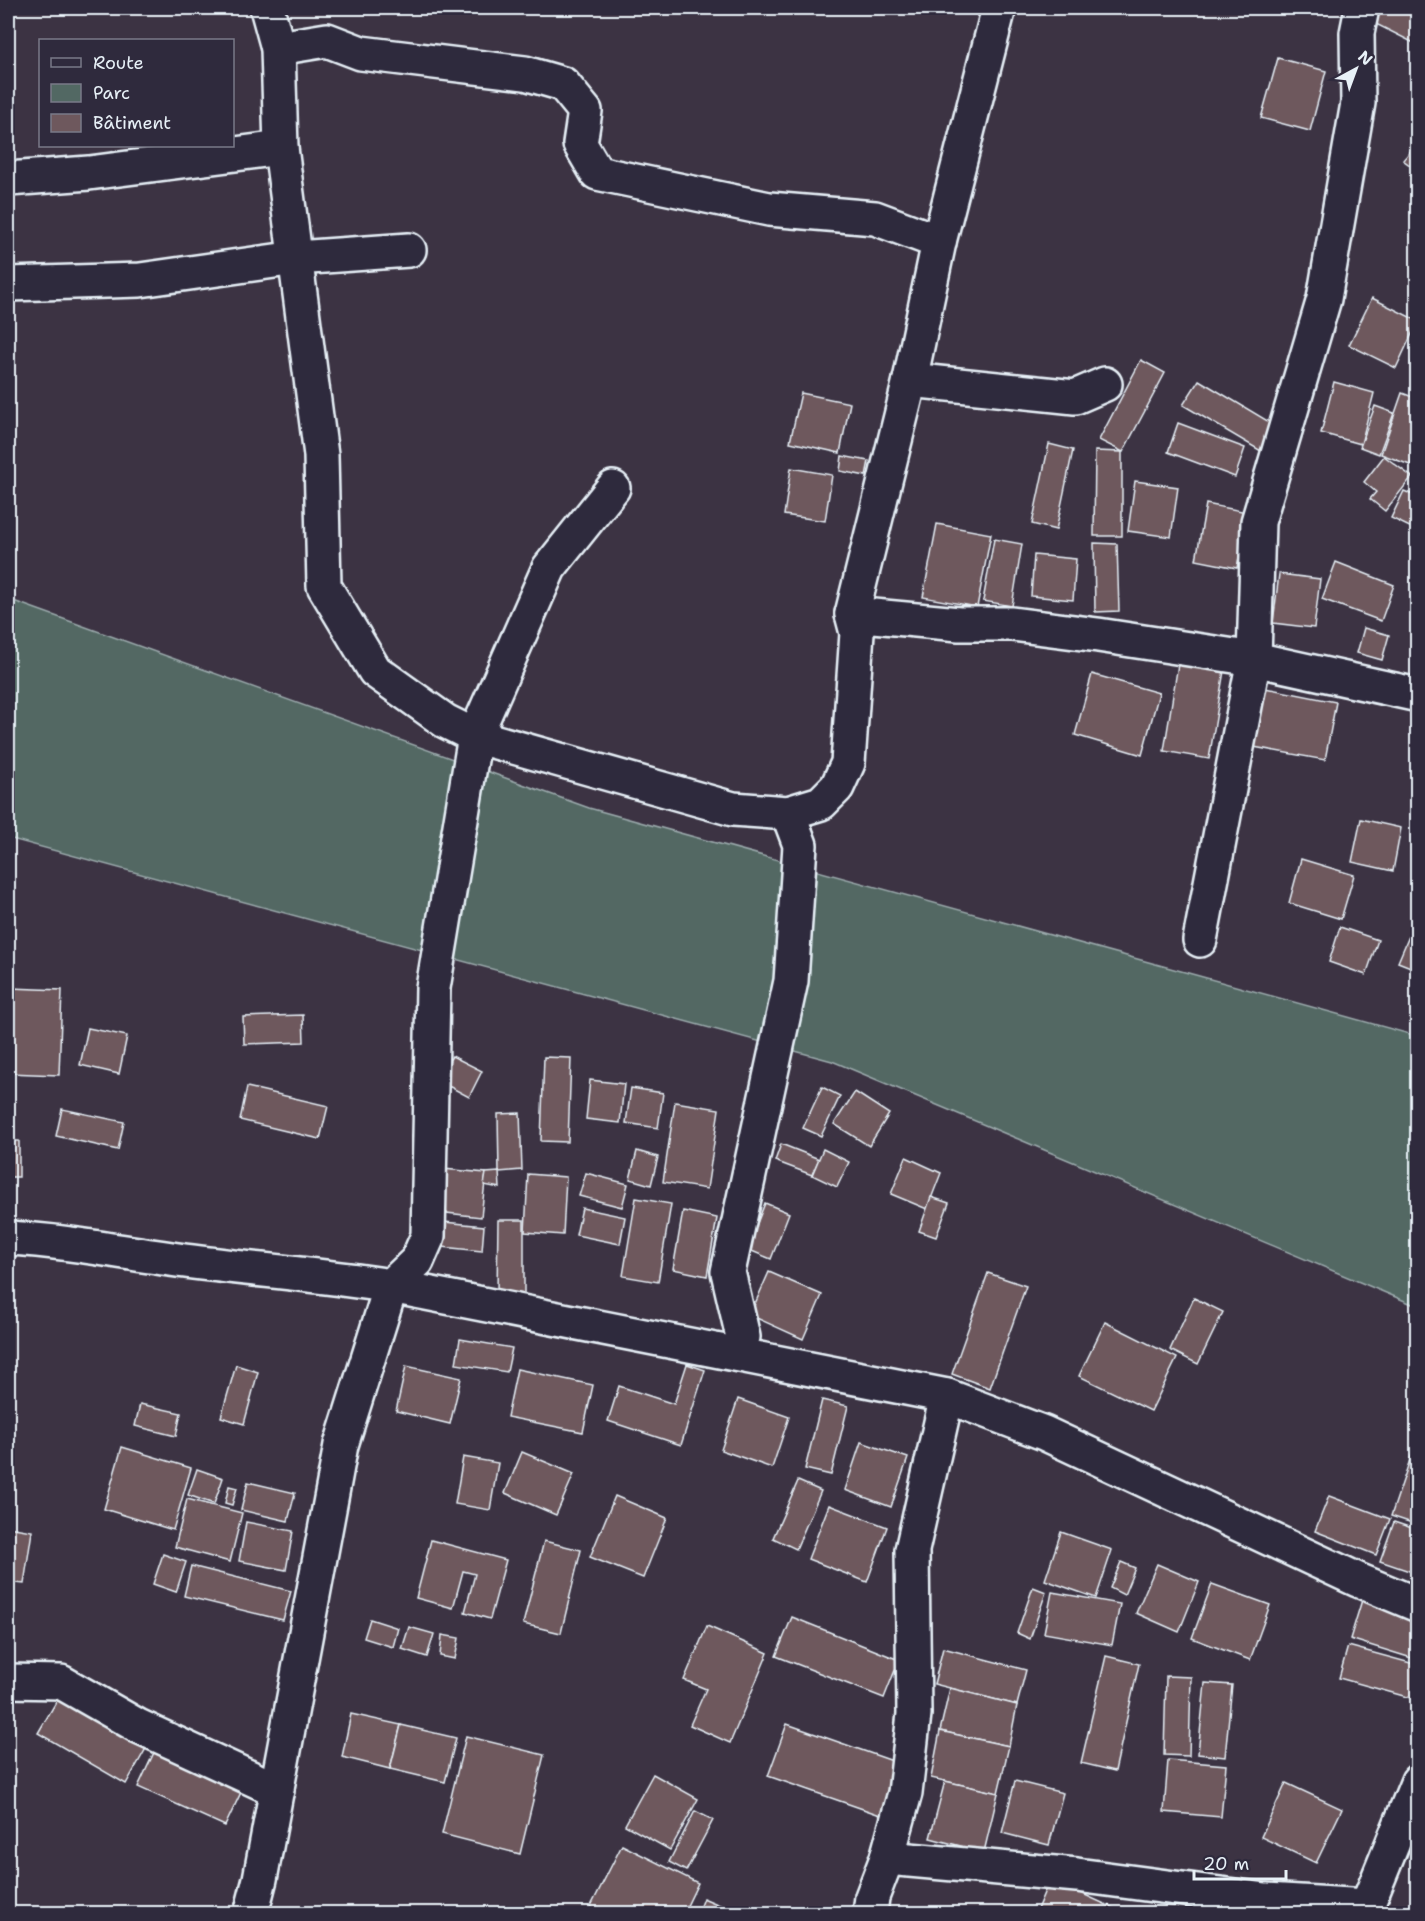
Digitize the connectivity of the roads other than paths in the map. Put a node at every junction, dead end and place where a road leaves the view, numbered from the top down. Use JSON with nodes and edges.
{"nodes":[{"id":1,"x":267,"y":8,"type":"edge"},
{"id":2,"x":999,"y":8,"type":"edge"},
{"id":3,"x":1362,"y":8,"type":"edge"},
{"id":4,"x":278,"y":48,"type":"junction"},
{"id":5,"x":281,"y":148,"type":"junction"},
{"id":6,"x":8,"y":179,"type":"edge"},
{"id":7,"x":939,"y":242,"type":"junction"},
{"id":8,"x":409,"y":250,"type":"dead end"},
{"id":9,"x":296,"y":258,"type":"junction"},
{"id":10,"x":8,"y":284,"type":"edge"},
{"id":11,"x":910,"y":380,"type":"junction"},
{"id":12,"x":1105,"y":384,"type":"dead end"},
{"id":13,"x":613,"y":488,"type":"dead end"},
{"id":14,"x":852,"y":614,"type":"junction"},
{"id":15,"x":1254,"y":658,"type":"junction"},
{"id":16,"x":1418,"y":695,"type":"edge"},
{"id":17,"x":475,"y":735,"type":"junction"},
{"id":18,"x":788,"y":813,"type":"junction"},
{"id":19,"x":1200,"y":940,"type":"dead end"},
{"id":20,"x":8,"y":1238,"type":"edge"},
{"id":21,"x":391,"y":1286,"type":"junction"},
{"id":22,"x":736,"y":1353,"type":"junction"},
{"id":23,"x":947,"y":1396,"type":"junction"},
{"id":24,"x":1418,"y":1605,"type":"edge"},
{"id":25,"x":8,"y":1682,"type":"edge"},
{"id":26,"x":1418,"y":1781,"type":"edge"},
{"id":27,"x":277,"y":1790,"type":"junction"},
{"id":28,"x":887,"y":1858,"type":"junction"},
{"id":29,"x":1365,"y":1910,"type":"edge"},
{"id":30,"x":251,"y":1914,"type":"edge"},
{"id":31,"x":870,"y":1914,"type":"edge"}],
"edges":[{"from":1,"to":4,"type":"street"},
{"from":2,"to":7,"type":"street"},
{"from":3,"to":15,"type":"street"},
{"from":4,"to":5,"type":"street"},
{"from":4,"to":7,"type":"street"},
{"from":5,"to":6,"type":"street"},
{"from":5,"to":9,"type":"street"},
{"from":7,"to":11,"type":"street"},
{"from":8,"to":9,"type":"street"},
{"from":9,"to":10,"type":"street"},
{"from":9,"to":17,"type":"street"},
{"from":11,"to":12,"type":"street"},
{"from":11,"to":14,"type":"street"},
{"from":13,"to":17,"type":"street"},
{"from":14,"to":15,"type":"street"},
{"from":14,"to":18,"type":"street"},
{"from":15,"to":16,"type":"street"},
{"from":15,"to":19,"type":"street"},
{"from":17,"to":18,"type":"street"},
{"from":17,"to":21,"type":"street"},
{"from":18,"to":22,"type":"street"},
{"from":20,"to":21,"type":"street"},
{"from":21,"to":22,"type":"street"},
{"from":21,"to":27,"type":"street"},
{"from":22,"to":23,"type":"street"},
{"from":23,"to":24,"type":"street"},
{"from":23,"to":28,"type":"street"},
{"from":25,"to":27,"type":"street"},
{"from":26,"to":29,"type":"street"},
{"from":27,"to":30,"type":"street"},
{"from":28,"to":29,"type":"street"},
{"from":28,"to":31,"type":"street"}]}
